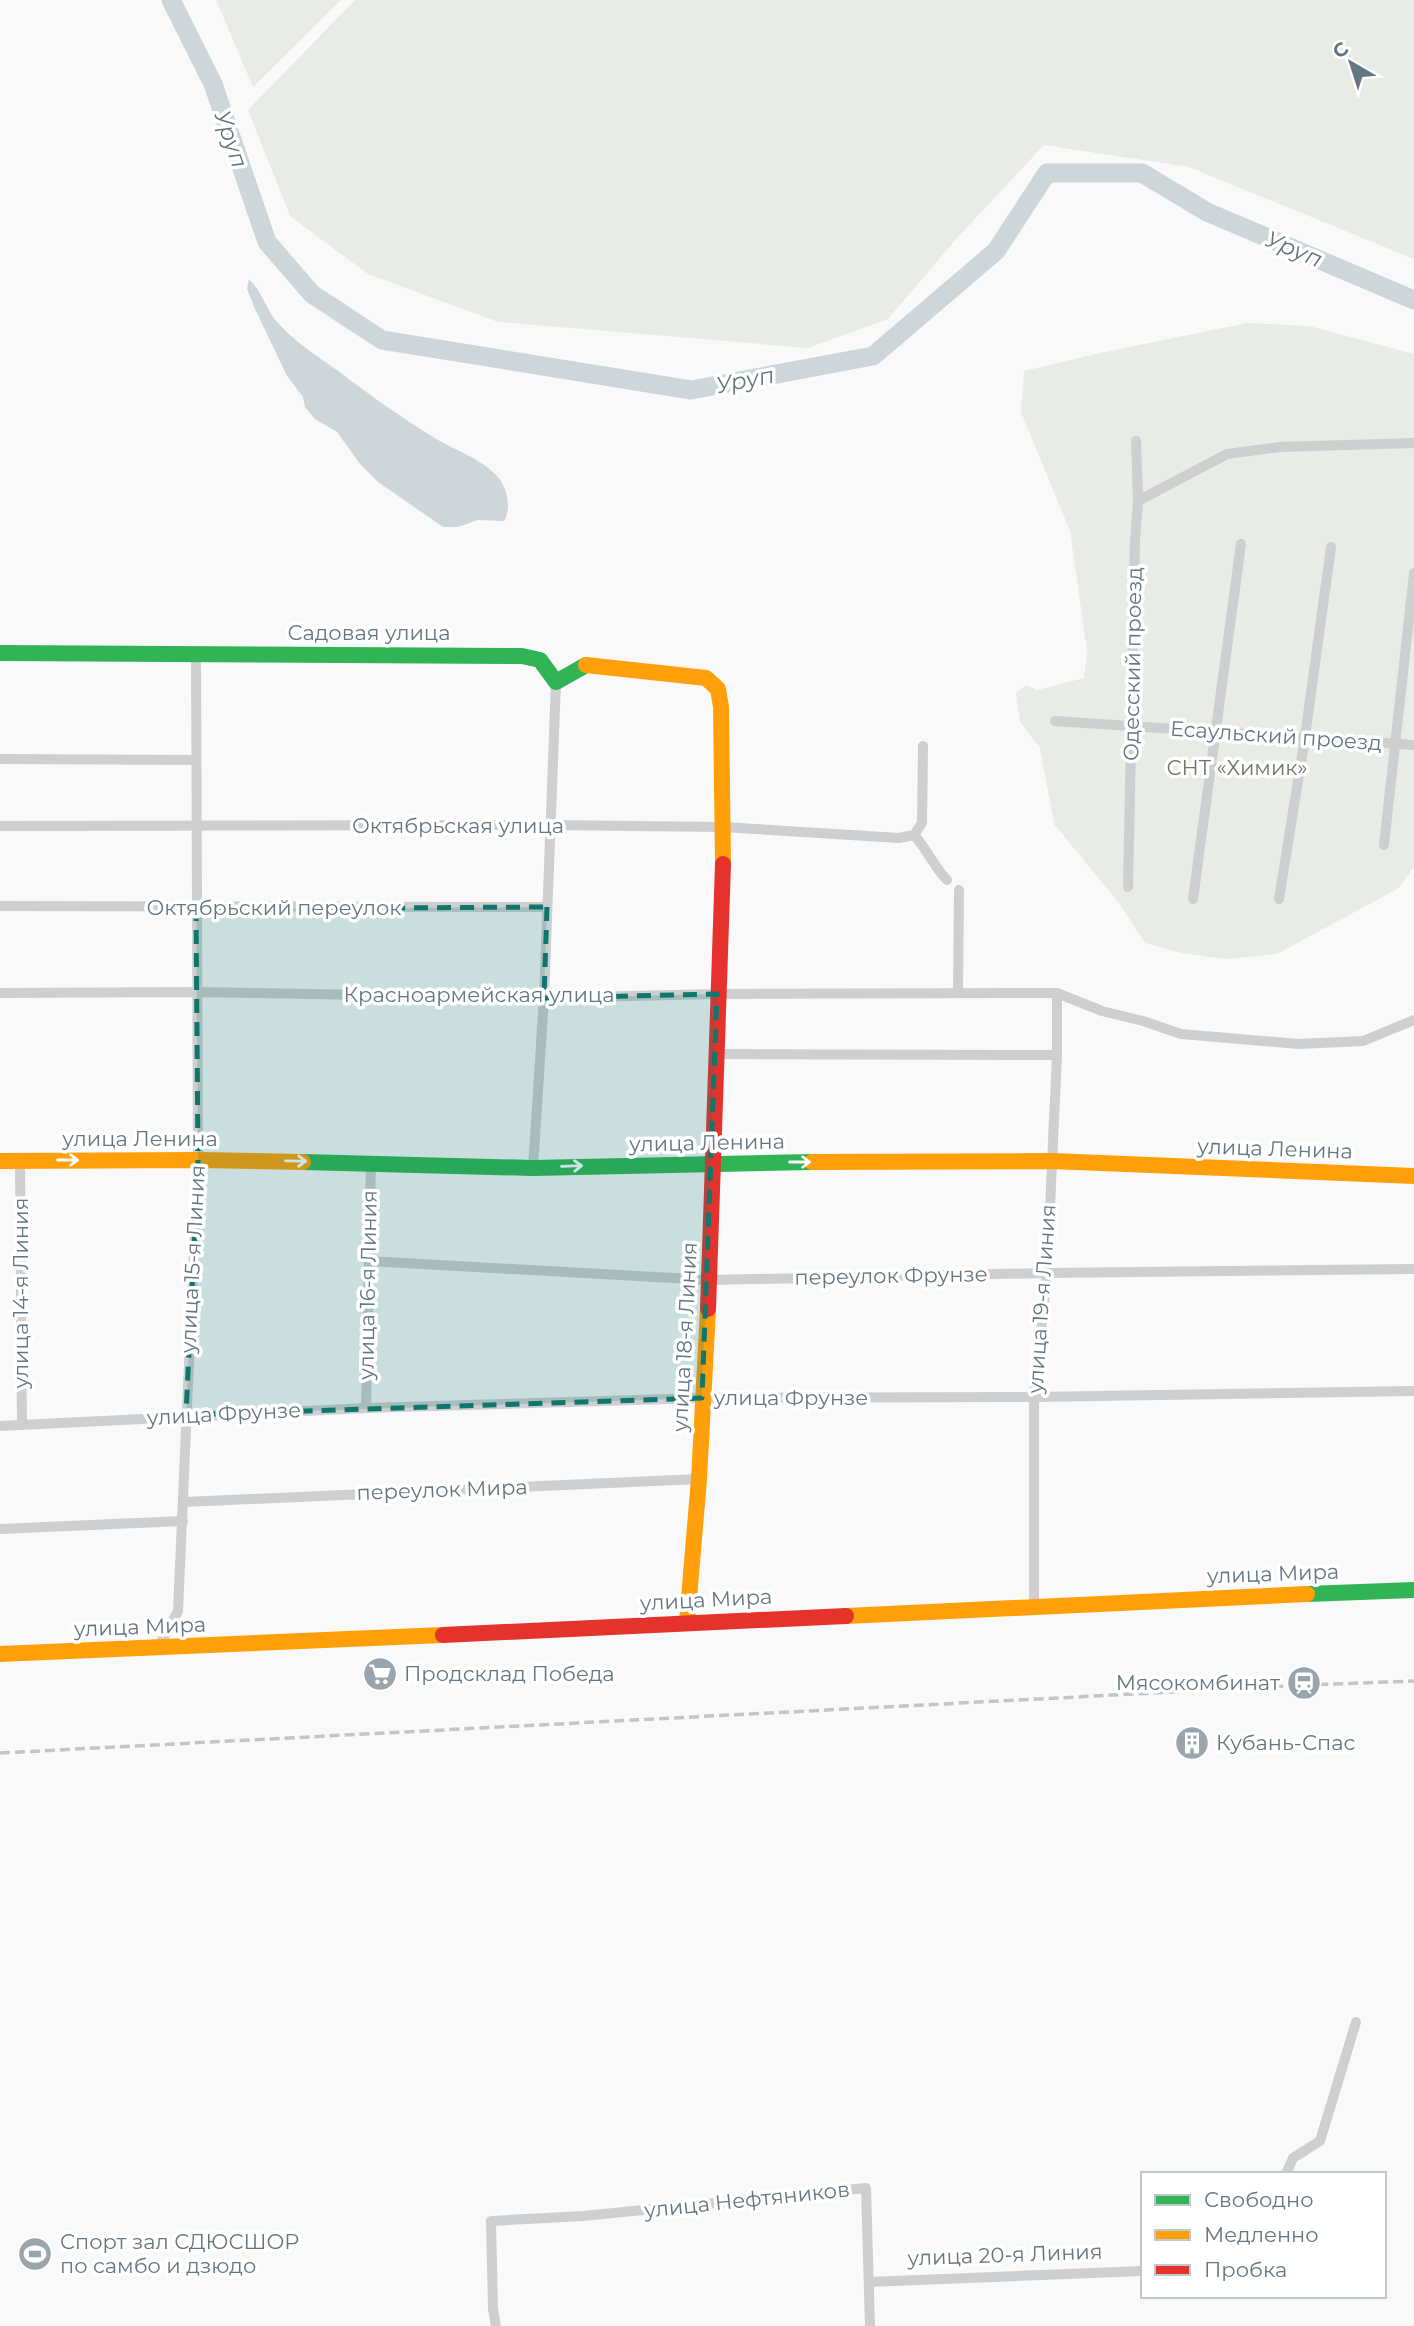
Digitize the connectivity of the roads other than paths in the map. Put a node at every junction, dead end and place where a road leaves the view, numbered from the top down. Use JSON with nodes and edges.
{"nodes":[{"id":1,"x":1136,"y":441,"type":"dead end"},
{"id":2,"x":1414,"y":443,"type":"edge"},
{"id":3,"x":1138,"y":501,"type":"junction"},
{"id":4,"x":1241,"y":544,"type":"dead end"},
{"id":5,"x":1331,"y":547,"type":"dead end"},
{"id":6,"x":1414,"y":573,"type":"edge"},
{"id":7,"x":0,"y":653,"type":"edge"},
{"id":8,"x":196,"y":655,"type":"junction"},
{"id":9,"x":556,"y":682,"type":"junction"},
{"id":10,"x":1055,"y":721,"type":"dead end"},
{"id":11,"x":1132,"y":726,"type":"junction"},
{"id":12,"x":1214,"y":733,"type":"junction"},
{"id":13,"x":1305,"y":737,"type":"junction"},
{"id":14,"x":1396,"y":743,"type":"junction"},
{"id":15,"x":1414,"y":745,"type":"edge"},
{"id":16,"x":923,"y":746,"type":"dead end"},
{"id":17,"x":0,"y":759,"type":"edge"},
{"id":18,"x":196,"y":760,"type":"junction"},
{"id":19,"x":549,"y":825,"type":"junction"},
{"id":20,"x":0,"y":826,"type":"edge"},
{"id":21,"x":196,"y":827,"type":"junction"},
{"id":22,"x":723,"y":827,"type":"junction"},
{"id":23,"x":914,"y":835,"type":"junction"},
{"id":24,"x":1384,"y":845,"type":"dead end"},
{"id":25,"x":947,"y":880,"type":"dead end"},
{"id":26,"x":1128,"y":887,"type":"dead end"},
{"id":27,"x":959,"y":890,"type":"dead end"},
{"id":28,"x":1279,"y":899,"type":"dead end"},
{"id":29,"x":1193,"y":900,"type":"dead end"},
{"id":30,"x":0,"y":906,"type":"edge"},
{"id":31,"x":547,"y":907,"type":"junction"},
{"id":32,"x":196,"y":908,"type":"junction"},
{"id":33,"x":197,"y":992,"type":"junction"},
{"id":34,"x":0,"y":993,"type":"edge"},
{"id":35,"x":958,"y":993,"type":"junction"},
{"id":36,"x":1057,"y":993,"type":"junction"},
{"id":37,"x":717,"y":994,"type":"junction"},
{"id":38,"x":544,"y":998,"type":"junction"},
{"id":39,"x":1414,"y":1020,"type":"edge"},
{"id":40,"x":715,"y":1054,"type":"junction"},
{"id":41,"x":1058,"y":1055,"type":"junction"},
{"id":42,"x":20,"y":1160,"type":"junction"},
{"id":43,"x":198,"y":1160,"type":"junction"},
{"id":44,"x":0,"y":1161,"type":"edge"},
{"id":45,"x":1052,"y":1161,"type":"junction"},
{"id":46,"x":371,"y":1162,"type":"junction"},
{"id":47,"x":713,"y":1163,"type":"junction"},
{"id":48,"x":533,"y":1168,"type":"junction"},
{"id":49,"x":1414,"y":1176,"type":"edge"},
{"id":50,"x":368,"y":1261,"type":"junction"},
{"id":51,"x":1414,"y":1269,"type":"edge"},
{"id":52,"x":1047,"y":1273,"type":"junction"},
{"id":53,"x":709,"y":1280,"type":"junction"},
{"id":54,"x":1414,"y":1391,"type":"edge"},
{"id":55,"x":1034,"y":1397,"type":"junction"},
{"id":56,"x":702,"y":1398,"type":"junction"},
{"id":57,"x":366,"y":1408,"type":"junction"},
{"id":58,"x":186,"y":1416,"type":"junction"},
{"id":59,"x":0,"y":1426,"type":"edge"},
{"id":60,"x":22,"y":1426,"type":"junction"},
{"id":61,"x":699,"y":1479,"type":"junction"},
{"id":62,"x":185,"y":1502,"type":"junction"},
{"id":63,"x":183,"y":1521,"type":"junction"},
{"id":64,"x":0,"y":1529,"type":"edge"},
{"id":65,"x":1414,"y":1578,"type":"edge"},
{"id":66,"x":1414,"y":1590,"type":"edge"},
{"id":67,"x":1034,"y":1605,"type":"junction"},
{"id":68,"x":687,"y":1622,"type":"junction"},
{"id":69,"x":158,"y":1648,"type":"junction"},
{"id":70,"x":0,"y":1654,"type":"edge"},
{"id":71,"x":1356,"y":2022,"type":"dead end"},
{"id":72,"x":1287,"y":2172,"type":"edge"},
{"id":73,"x":1141,"y":2271,"type":"edge"},
{"id":74,"x":869,"y":2282,"type":"junction"},
{"id":75,"x":496,"y":2326,"type":"edge"},
{"id":76,"x":870,"y":2326,"type":"edge"}],
"edges":[{"from":1,"to":3,"type":"street","name":"Одесский проезд"},
{"from":2,"to":3,"type":"street"},
{"from":3,"to":11,"type":"street","name":"Одесский проезд"},
{"from":4,"to":12,"type":"street"},
{"from":5,"to":13,"type":"street"},
{"from":6,"to":14,"type":"street"},
{"from":7,"to":8,"type":"main road","name":"Садовая улица"},
{"from":8,"to":9,"type":"main road","name":"Садовая улица"},
{"from":8,"to":18,"type":"street","name":"улица 15-я Линия"},
{"from":9,"to":19,"type":"street"},
{"from":9,"to":22,"type":"main road","name":"улица 18-я Линия"},
{"from":10,"to":11,"type":"street","name":"Есаульский проезд"},
{"from":11,"to":12,"type":"street","name":"Есаульский проезд"},
{"from":11,"to":26,"type":"street","name":"Одесский проезд"},
{"from":12,"to":13,"type":"street","name":"Есаульский проезд"},
{"from":12,"to":29,"type":"street"},
{"from":13,"to":14,"type":"street","name":"Есаульский проезд"},
{"from":13,"to":28,"type":"street"},
{"from":14,"to":15,"type":"street","name":"Есаульский проезд"},
{"from":14,"to":24,"type":"street"},
{"from":16,"to":23,"type":"street"},
{"from":17,"to":18,"type":"street"},
{"from":18,"to":21,"type":"street","name":"улица 15-я Линия"},
{"from":19,"to":21,"type":"street","name":"Октябрьская улица"},
{"from":19,"to":22,"type":"street","name":"Октябрьская улица"},
{"from":19,"to":31,"type":"street"},
{"from":20,"to":21,"type":"street","name":"Октябрьская улица"},
{"from":21,"to":32,"type":"street","name":"улица 15-я Линия"},
{"from":22,"to":23,"type":"street","name":"Октябрьская улица"},
{"from":22,"to":37,"type":"main road","name":"улица 18-я Линия"},
{"from":23,"to":25,"type":"street"},
{"from":27,"to":35,"type":"street"},
{"from":30,"to":32,"type":"street","name":"Октябрьский переулок"},
{"from":31,"to":32,"type":"street","name":"Октябрьский переулок"},
{"from":31,"to":38,"type":"street"},
{"from":32,"to":33,"type":"street","name":"улица 15-я Линия"},
{"from":33,"to":34,"type":"street","name":"Красноармейская улица"},
{"from":33,"to":38,"type":"street","name":"Красноармейская улица"},
{"from":33,"to":43,"type":"street","name":"улица 15-я Линия"},
{"from":35,"to":36,"type":"street","name":"Красноармейская улица"},
{"from":35,"to":37,"type":"street","name":"Красноармейская улица"},
{"from":36,"to":39,"type":"street","name":"Красноармейская улица"},
{"from":36,"to":41,"type":"street","name":"улица 19-я Линия"},
{"from":37,"to":38,"type":"street","name":"Красноармейская улица"},
{"from":37,"to":40,"type":"main road","name":"улица 18-я Линия"},
{"from":38,"to":48,"type":"street"},
{"from":40,"to":41,"type":"street"},
{"from":40,"to":47,"type":"main road","name":"улица 18-я Линия"},
{"from":41,"to":45,"type":"street","name":"улица 19-я Линия"},
{"from":42,"to":43,"type":"main road","name":"улица Ленина","one_way":true},
{"from":42,"to":44,"type":"main road","name":"улица Ленина"},
{"from":42,"to":60,"type":"street","name":"улица 14-я Линия"},
{"from":43,"to":46,"type":"main road","name":"улица Ленина","one_way":true},
{"from":43,"to":58,"type":"street","name":"улица 15-я Линия"},
{"from":47,"to":45,"type":"main road","name":"улица Ленина","one_way":true},
{"from":45,"to":49,"type":"main road","name":"улица Ленина"},
{"from":45,"to":52,"type":"street","name":"улица 19-я Линия"},
{"from":46,"to":48,"type":"main road","name":"улица Ленина"},
{"from":46,"to":50,"type":"street","name":"улица 16-я Линия"},
{"from":48,"to":47,"type":"main road","name":"улица Ленина","one_way":true},
{"from":47,"to":53,"type":"main road","name":"улица 18-я Линия"},
{"from":50,"to":53,"type":"street","name":"переулок Фрунзе"},
{"from":50,"to":57,"type":"street","name":"улица 16-я Линия"},
{"from":51,"to":52,"type":"street","name":"переулок Фрунзе"},
{"from":52,"to":53,"type":"street","name":"переулок Фрунзе"},
{"from":52,"to":55,"type":"street","name":"улица 19-я Линия"},
{"from":53,"to":56,"type":"main road","name":"улица 18-я Линия"},
{"from":54,"to":55,"type":"street","name":"улица Фрунзе"},
{"from":55,"to":56,"type":"street","name":"улица Фрунзе"},
{"from":55,"to":67,"type":"street","name":"улица 19-я Линия"},
{"from":56,"to":57,"type":"street","name":"улица Фрунзе"},
{"from":56,"to":61,"type":"main road","name":"улица 18-я Линия"},
{"from":57,"to":58,"type":"street","name":"улица Фрунзе"},
{"from":58,"to":60,"type":"street","name":"улица Фрунзе"},
{"from":58,"to":62,"type":"street","name":"улица 15-я Линия"},
{"from":59,"to":60,"type":"street","name":"улица Фрунзе"},
{"from":61,"to":62,"type":"street","name":"переулок Мира"},
{"from":61,"to":68,"type":"main road","name":"улица 18-я Линия"},
{"from":62,"to":63,"type":"street","name":"улица 15-я Линия"},
{"from":63,"to":64,"type":"street"},
{"from":63,"to":69,"type":"street","name":"улица 15-я Линия"},
{"from":65,"to":66,"type":"main road"},
{"from":66,"to":67,"type":"main road","name":"улица Мира"},
{"from":67,"to":68,"type":"main road","name":"улица Мира"},
{"from":68,"to":69,"type":"main road","name":"улица Мира"},
{"from":69,"to":70,"type":"main road","name":"улица Мира"},
{"from":71,"to":72,"type":"street"},
{"from":73,"to":74,"type":"street","name":"улица 20-я Линия"},
{"from":74,"to":75,"type":"street","name":"улица Нефтяников"},
{"from":74,"to":76,"type":"street","name":"улица Нефтяников"}]}
